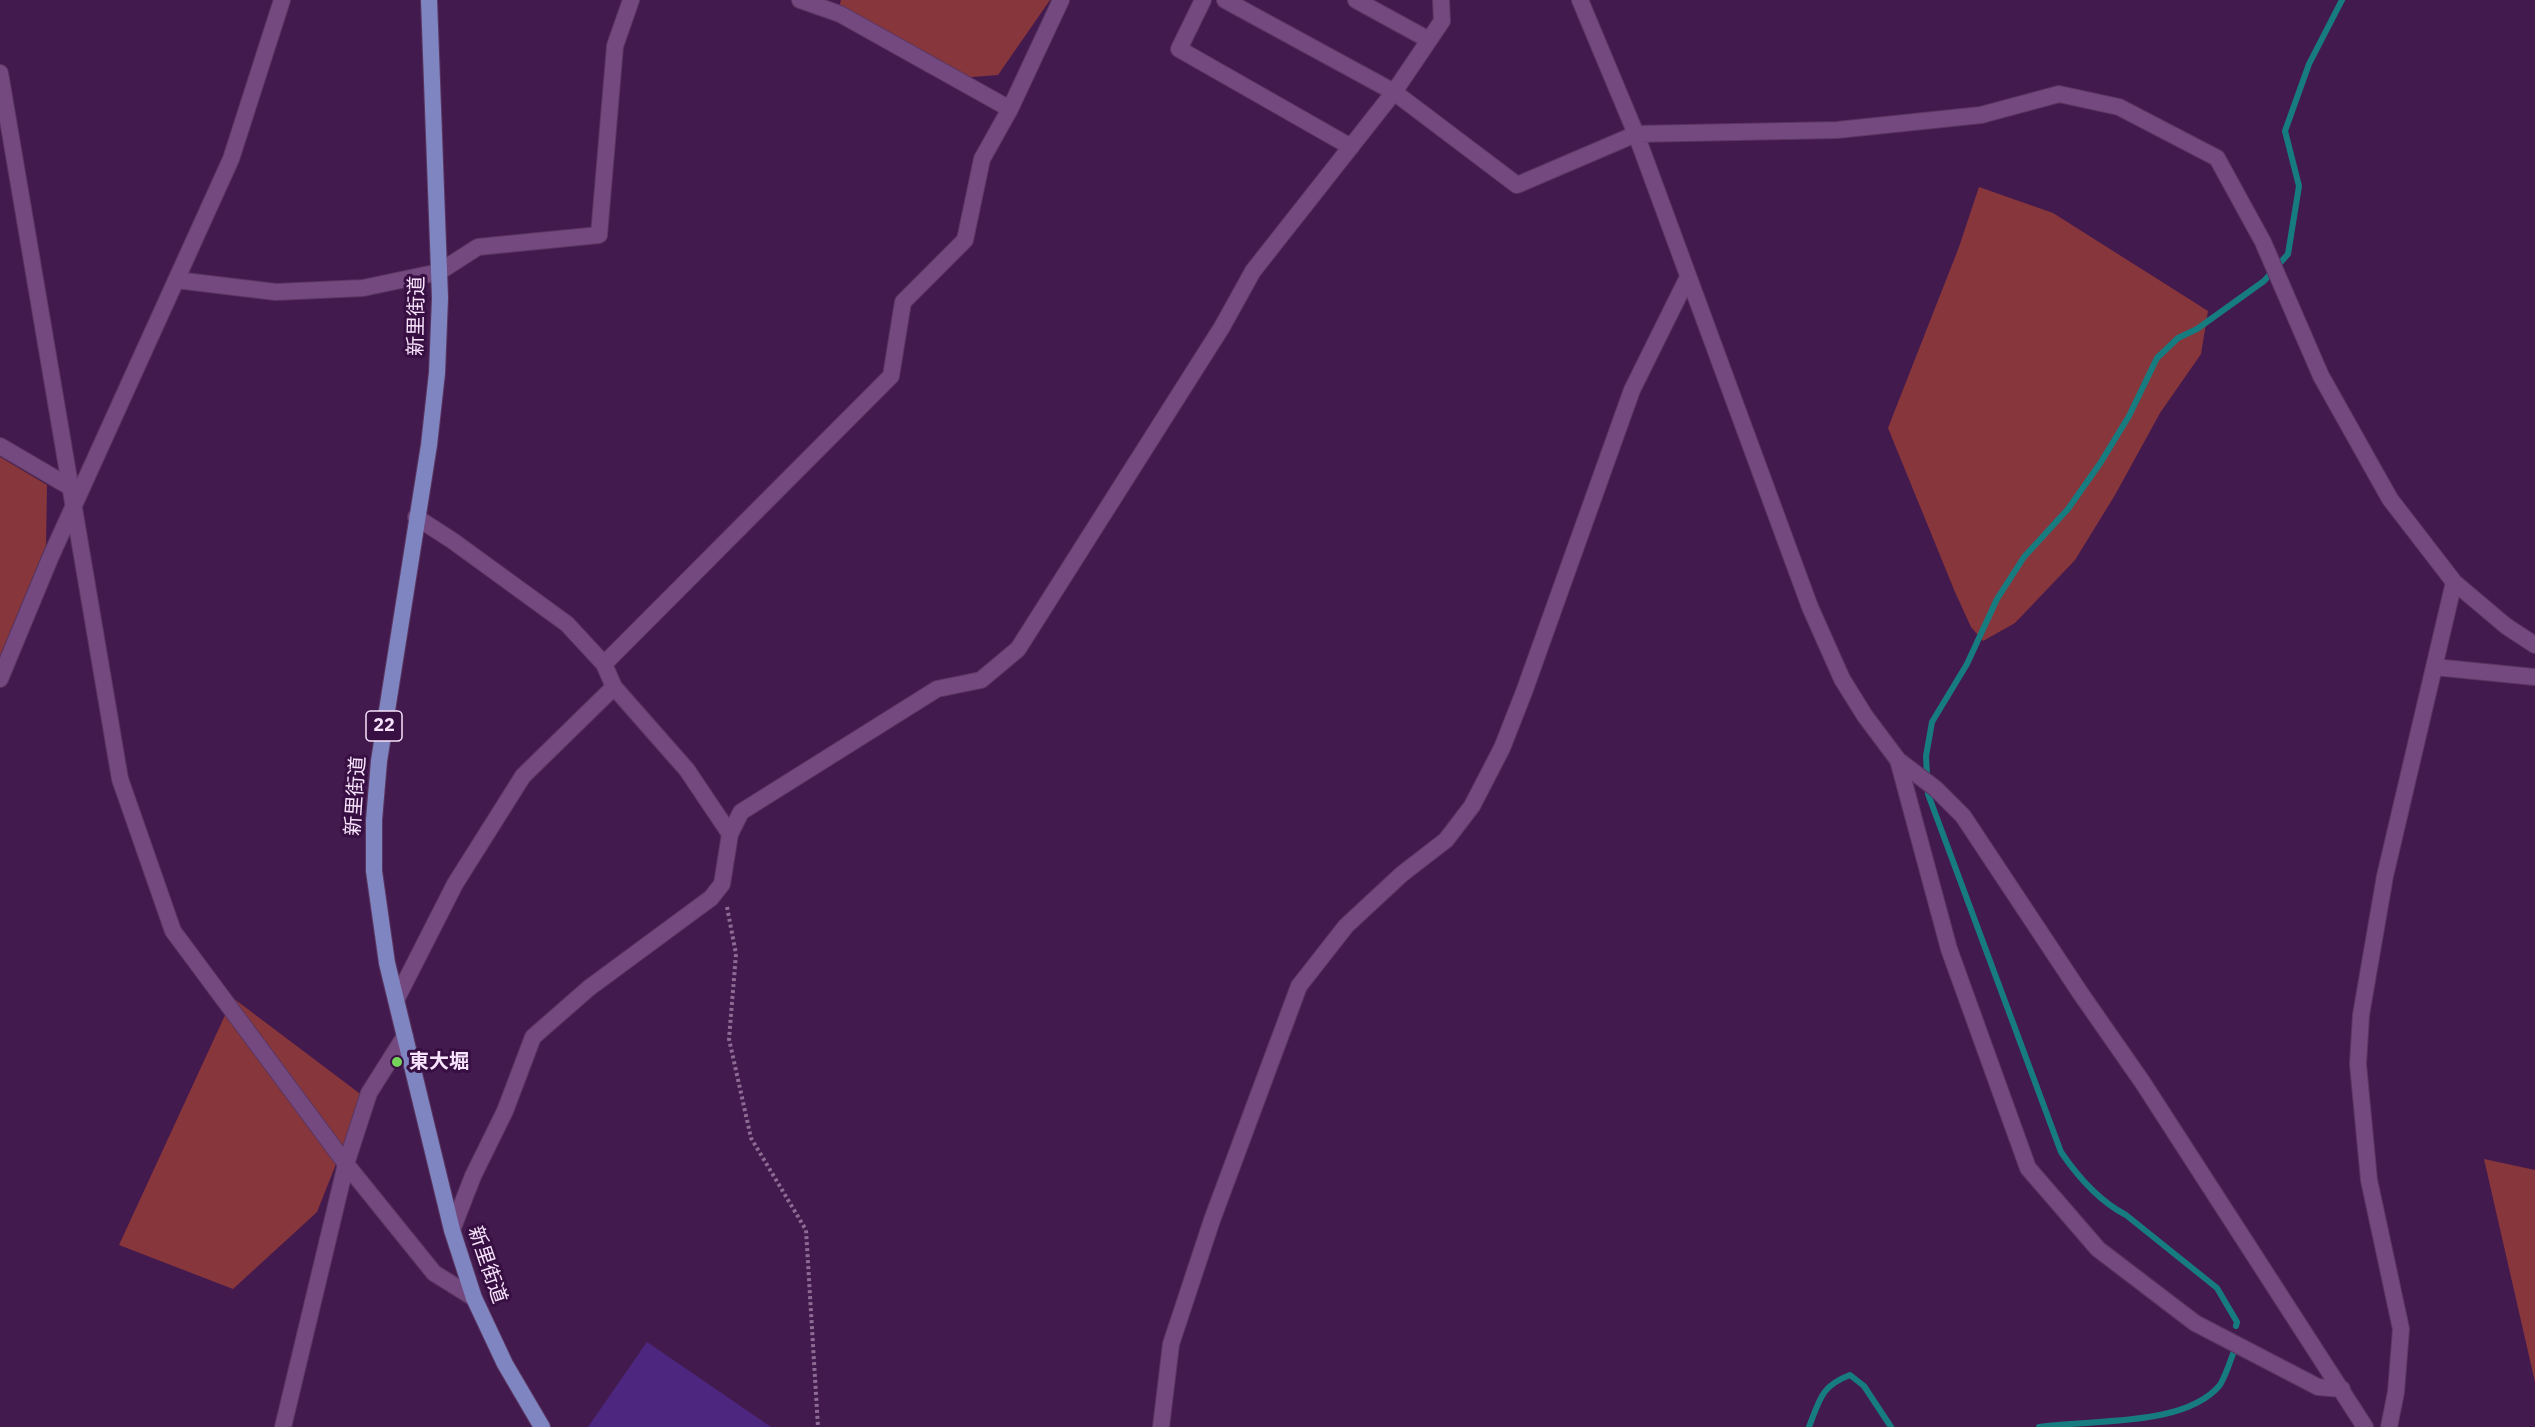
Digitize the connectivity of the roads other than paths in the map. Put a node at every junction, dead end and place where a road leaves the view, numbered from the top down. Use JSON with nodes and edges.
{"nodes":[{"id":1,"x":282,"y":0,"type":"edge"},
{"id":2,"x":429,"y":0,"type":"edge"},
{"id":3,"x":631,"y":0,"type":"edge"},
{"id":4,"x":800,"y":0,"type":"edge"},
{"id":5,"x":1061,"y":0,"type":"edge"},
{"id":6,"x":1203,"y":0,"type":"edge"},
{"id":7,"x":1225,"y":0,"type":"edge"},
{"id":8,"x":1356,"y":0,"type":"edge"},
{"id":9,"x":1441,"y":0,"type":"edge"},
{"id":10,"x":1580,"y":0,"type":"edge"},
{"id":11,"x":1430,"y":40,"type":"junction"},
{"id":12,"x":0,"y":73,"type":"edge"},
{"id":13,"x":1394,"y":92,"type":"junction"},
{"id":14,"x":1010,"y":109,"type":"junction"},
{"id":15,"x":1636,"y":134,"type":"junction"},
{"id":16,"x":1351,"y":147,"type":"junction"},
{"id":17,"x":439,"y":272,"type":"junction"},
{"id":18,"x":1687,"y":279,"type":"junction"},
{"id":19,"x":176,"y":280,"type":"junction"},
{"id":20,"x":0,"y":446,"type":"edge"},
{"id":21,"x":70,"y":487,"type":"junction"},
{"id":22,"x":73,"y":507,"type":"junction"},
{"id":23,"x":416,"y":517,"type":"junction"},
{"id":24,"x":2454,"y":582,"type":"junction"},
{"id":25,"x":2535,"y":645,"type":"edge"},
{"id":26,"x":604,"y":664,"type":"junction"},
{"id":27,"x":2434,"y":667,"type":"junction"},
{"id":28,"x":2535,"y":677,"type":"edge"},
{"id":29,"x":0,"y":679,"type":"edge"},
{"id":30,"x":614,"y":687,"type":"junction"},
{"id":31,"x":1898,"y":760,"type":"junction"},
{"id":32,"x":730,"y":834,"type":"junction"},
{"id":33,"x":396,"y":1000,"type":"junction"},
{"id":34,"x":405,"y":1036,"type":"junction"},
{"id":35,"x":346,"y":1164,"type":"junction"},
{"id":36,"x":452,"y":1230,"type":"junction"},
{"id":37,"x":474,"y":1298,"type":"junction"},
{"id":38,"x":2342,"y":1389,"type":"junction"},
{"id":39,"x":283,"y":1427,"type":"edge"},
{"id":40,"x":542,"y":1427,"type":"edge"},
{"id":41,"x":1161,"y":1427,"type":"edge"},
{"id":42,"x":2365,"y":1427,"type":"edge"},
{"id":43,"x":2390,"y":1427,"type":"edge"}],
"edges":[{"from":1,"to":19,"type":"street"},
{"from":2,"to":17,"type":"main road","name":"新里街道","number":"22"},
{"from":3,"to":17,"type":"street"},
{"from":4,"to":14,"type":"street"},
{"from":5,"to":14,"type":"street"},
{"from":6,"to":16,"type":"street"},
{"from":7,"to":13,"type":"street"},
{"from":8,"to":11,"type":"street"},
{"from":9,"to":11,"type":"street"},
{"from":10,"to":15,"type":"street"},
{"from":11,"to":13,"type":"street"},
{"from":12,"to":21,"type":"street"},
{"from":13,"to":15,"type":"street"},
{"from":13,"to":16,"type":"street"},
{"from":14,"to":26,"type":"street"},
{"from":15,"to":18,"type":"street"},
{"from":15,"to":24,"type":"street"},
{"from":16,"to":32,"type":"street"},
{"from":17,"to":19,"type":"street"},
{"from":17,"to":23,"type":"main road","name":"新里街道","number":"22"},
{"from":18,"to":31,"type":"street"},
{"from":18,"to":41,"type":"street"},
{"from":19,"to":22,"type":"street"},
{"from":20,"to":21,"type":"street"},
{"from":21,"to":22,"type":"street"},
{"from":22,"to":29,"type":"street"},
{"from":22,"to":35,"type":"street"},
{"from":23,"to":26,"type":"street"},
{"from":23,"to":33,"type":"main road","name":"新里街道","number":"22"},
{"from":24,"to":25,"type":"street"},
{"from":24,"to":27,"type":"street"},
{"from":26,"to":30,"type":"street"},
{"from":27,"to":28,"type":"street"},
{"from":27,"to":43,"type":"street"},
{"from":30,"to":32,"type":"street"},
{"from":30,"to":33,"type":"street"},
{"from":31,"to":38,"type":"street"},
{"from":31,"to":38,"type":"street"},
{"from":32,"to":36,"type":"street"},
{"from":33,"to":34,"type":"main road","name":"新里街道","number":"22"},
{"from":34,"to":35,"type":"street"},
{"from":34,"to":36,"type":"main road","name":"新里街道","number":"22"},
{"from":35,"to":37,"type":"street"},
{"from":35,"to":39,"type":"street"},
{"from":36,"to":37,"type":"main road","name":"新里街道","number":"22"},
{"from":37,"to":40,"type":"main road","name":"新里街道","number":"22"},
{"from":38,"to":42,"type":"street"}]}
